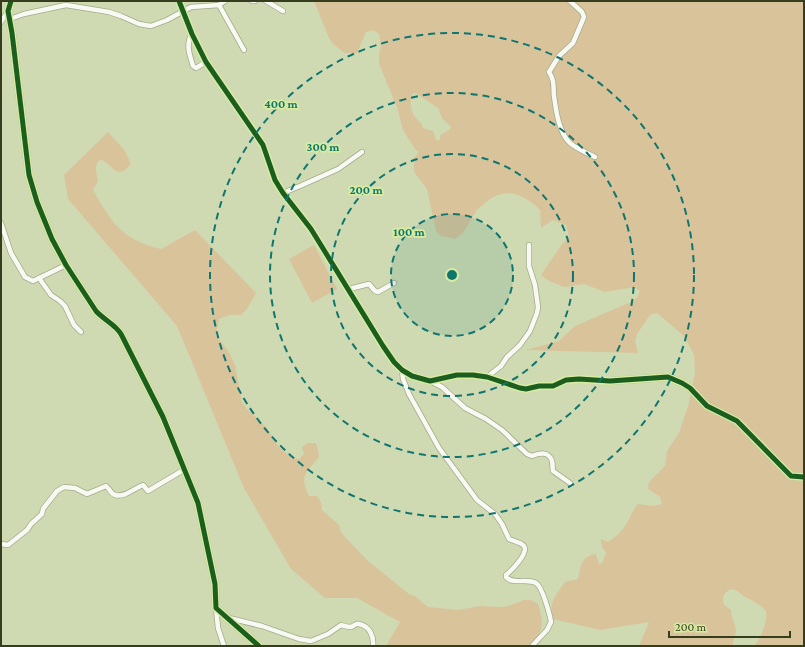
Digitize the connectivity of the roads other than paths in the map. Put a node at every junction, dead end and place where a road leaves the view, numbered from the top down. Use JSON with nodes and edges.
{"nodes":[{"id":1,"x":11,"y":1,"type":"edge"},
{"id":2,"x":70,"y":1,"type":"edge"},
{"id":3,"x":179,"y":1,"type":"edge"},
{"id":4,"x":225,"y":1,"type":"edge"},
{"id":5,"x":266,"y":1,"type":"edge"},
{"id":6,"x":570,"y":1,"type":"edge"},
{"id":7,"x":66,"y":5,"type":"junction"},
{"id":8,"x":219,"y":5,"type":"junction"},
{"id":9,"x":8,"y":11,"type":"junction"},
{"id":10,"x":283,"y":11,"type":"dead end"},
{"id":11,"x":183,"y":12,"type":"junction"},
{"id":12,"x":10,"y":19,"type":"junction"},
{"id":13,"x":1,"y":22,"type":"edge"},
{"id":14,"x":192,"y":34,"type":"junction"},
{"id":15,"x":244,"y":50,"type":"dead end"},
{"id":16,"x":206,"y":62,"type":"junction"},
{"id":17,"x":362,"y":152,"type":"dead end"},
{"id":18,"x":595,"y":156,"type":"dead end"},
{"id":19,"x":283,"y":193,"type":"junction"},
{"id":20,"x":1,"y":223,"type":"edge"},
{"id":21,"x":529,"y":245,"type":"dead end"},
{"id":22,"x":66,"y":265,"type":"junction"},
{"id":23,"x":39,"y":278,"type":"junction"},
{"id":24,"x":394,"y":283,"type":"dead end"},
{"id":25,"x":349,"y":289,"type":"junction"},
{"id":26,"x":81,"y":332,"type":"dead end"},
{"id":27,"x":402,"y":370,"type":"junction"},
{"id":28,"x":487,"y":377,"type":"junction"},
{"id":29,"x":430,"y":380,"type":"junction"},
{"id":30,"x":610,"y":381,"type":"joint"},
{"id":31,"x":184,"y":469,"type":"junction"},
{"id":32,"x":804,"y":477,"type":"edge"},
{"id":33,"x":570,"y":482,"type":"dead end"},
{"id":34,"x":1,"y":544,"type":"edge"},
{"id":35,"x":216,"y":608,"type":"junction"},
{"id":36,"x":229,"y":618,"type":"junction"},
{"id":37,"x":224,"y":646,"type":"edge"},
{"id":38,"x":259,"y":646,"type":"edge"},
{"id":39,"x":373,"y":646,"type":"edge"},
{"id":40,"x":532,"y":646,"type":"edge"}],
"edges":[{"from":1,"to":9,"type":"street"},
{"from":2,"to":7,"type":"street"},
{"from":3,"to":11,"type":"street"},
{"from":4,"to":8,"type":"street"},
{"from":5,"to":10,"type":"street"},
{"from":6,"to":18,"type":"street"},
{"from":7,"to":11,"type":"street"},
{"from":7,"to":12,"type":"street"},
{"from":8,"to":11,"type":"street"},
{"from":8,"to":15,"type":"street"},
{"from":9,"to":12,"type":"street"},
{"from":9,"to":13,"type":"street"},
{"from":11,"to":14,"type":"street"},
{"from":12,"to":22,"type":"street"},
{"from":14,"to":16,"type":"street"},
{"from":14,"to":16,"type":"street"},
{"from":16,"to":19,"type":"street"},
{"from":17,"to":19,"type":"street"},
{"from":19,"to":25,"type":"street"},
{"from":20,"to":23,"type":"street"},
{"from":21,"to":28,"type":"street"},
{"from":22,"to":23,"type":"street"},
{"from":22,"to":31,"type":"street"},
{"from":23,"to":26,"type":"street"},
{"from":24,"to":25,"type":"street"},
{"from":25,"to":27,"type":"street"},
{"from":27,"to":29,"type":"street"},
{"from":27,"to":40,"type":"street"},
{"from":28,"to":29,"type":"street"},
{"from":28,"to":30,"type":"street"},
{"from":29,"to":33,"type":"street"},
{"from":30,"to":32,"type":"street"},
{"from":31,"to":34,"type":"street"},
{"from":31,"to":35,"type":"street"},
{"from":35,"to":36,"type":"street"},
{"from":35,"to":37,"type":"street"},
{"from":36,"to":38,"type":"street"},
{"from":36,"to":39,"type":"street"}]}
